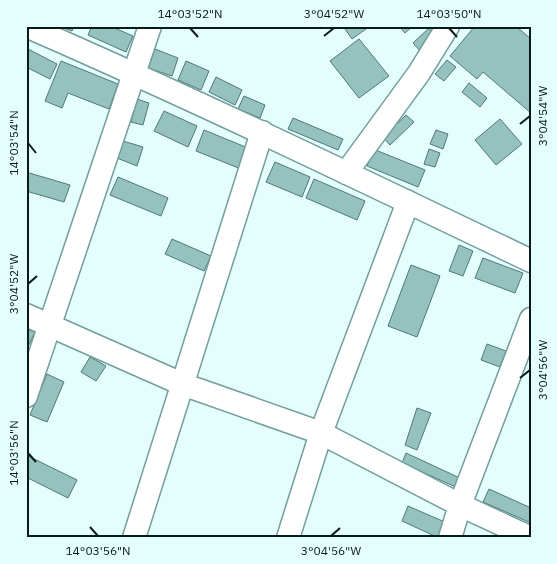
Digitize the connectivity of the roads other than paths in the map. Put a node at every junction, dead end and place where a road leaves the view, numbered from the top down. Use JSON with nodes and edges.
{"nodes":[{"id":1,"x":26,"y":26,"type":"edge"},
{"id":2,"x":150,"y":26,"type":"edge"},
{"id":3,"x":448,"y":26,"type":"edge"},
{"id":4,"x":135,"y":74,"type":"junction"},
{"id":5,"x":262,"y":132,"type":"junction"},
{"id":6,"x":346,"y":173,"type":"junction"},
{"id":7,"x":408,"y":202,"type":"junction"},
{"id":8,"x":531,"y":261,"type":"edge"},
{"id":9,"x":26,"y":315,"type":"edge"},
{"id":10,"x":531,"y":319,"type":"edge"},
{"id":11,"x":49,"y":326,"type":"junction"},
{"id":12,"x":182,"y":384,"type":"junction"},
{"id":13,"x":26,"y":396,"type":"edge"},
{"id":14,"x":321,"y":433,"type":"junction"},
{"id":15,"x":460,"y":505,"type":"junction"},
{"id":16,"x":134,"y":538,"type":"edge"},
{"id":17,"x":288,"y":538,"type":"edge"},
{"id":18,"x":450,"y":538,"type":"edge"},
{"id":19,"x":531,"y":538,"type":"edge"}],
"edges":[{"from":1,"to":4,"type":"street"},
{"from":2,"to":4,"type":"street"},
{"from":3,"to":6,"type":"street"},
{"from":4,"to":5,"type":"street"},
{"from":4,"to":11,"type":"street"},
{"from":5,"to":6,"type":"street"},
{"from":5,"to":12,"type":"street"},
{"from":6,"to":7,"type":"street"},
{"from":7,"to":8,"type":"street"},
{"from":7,"to":14,"type":"street"},
{"from":9,"to":11,"type":"street"},
{"from":10,"to":15,"type":"street"},
{"from":11,"to":12,"type":"street"},
{"from":11,"to":13,"type":"street"},
{"from":12,"to":14,"type":"street"},
{"from":12,"to":16,"type":"street"},
{"from":14,"to":15,"type":"street"},
{"from":14,"to":17,"type":"street"},
{"from":15,"to":18,"type":"street"},
{"from":15,"to":19,"type":"street"}]}
